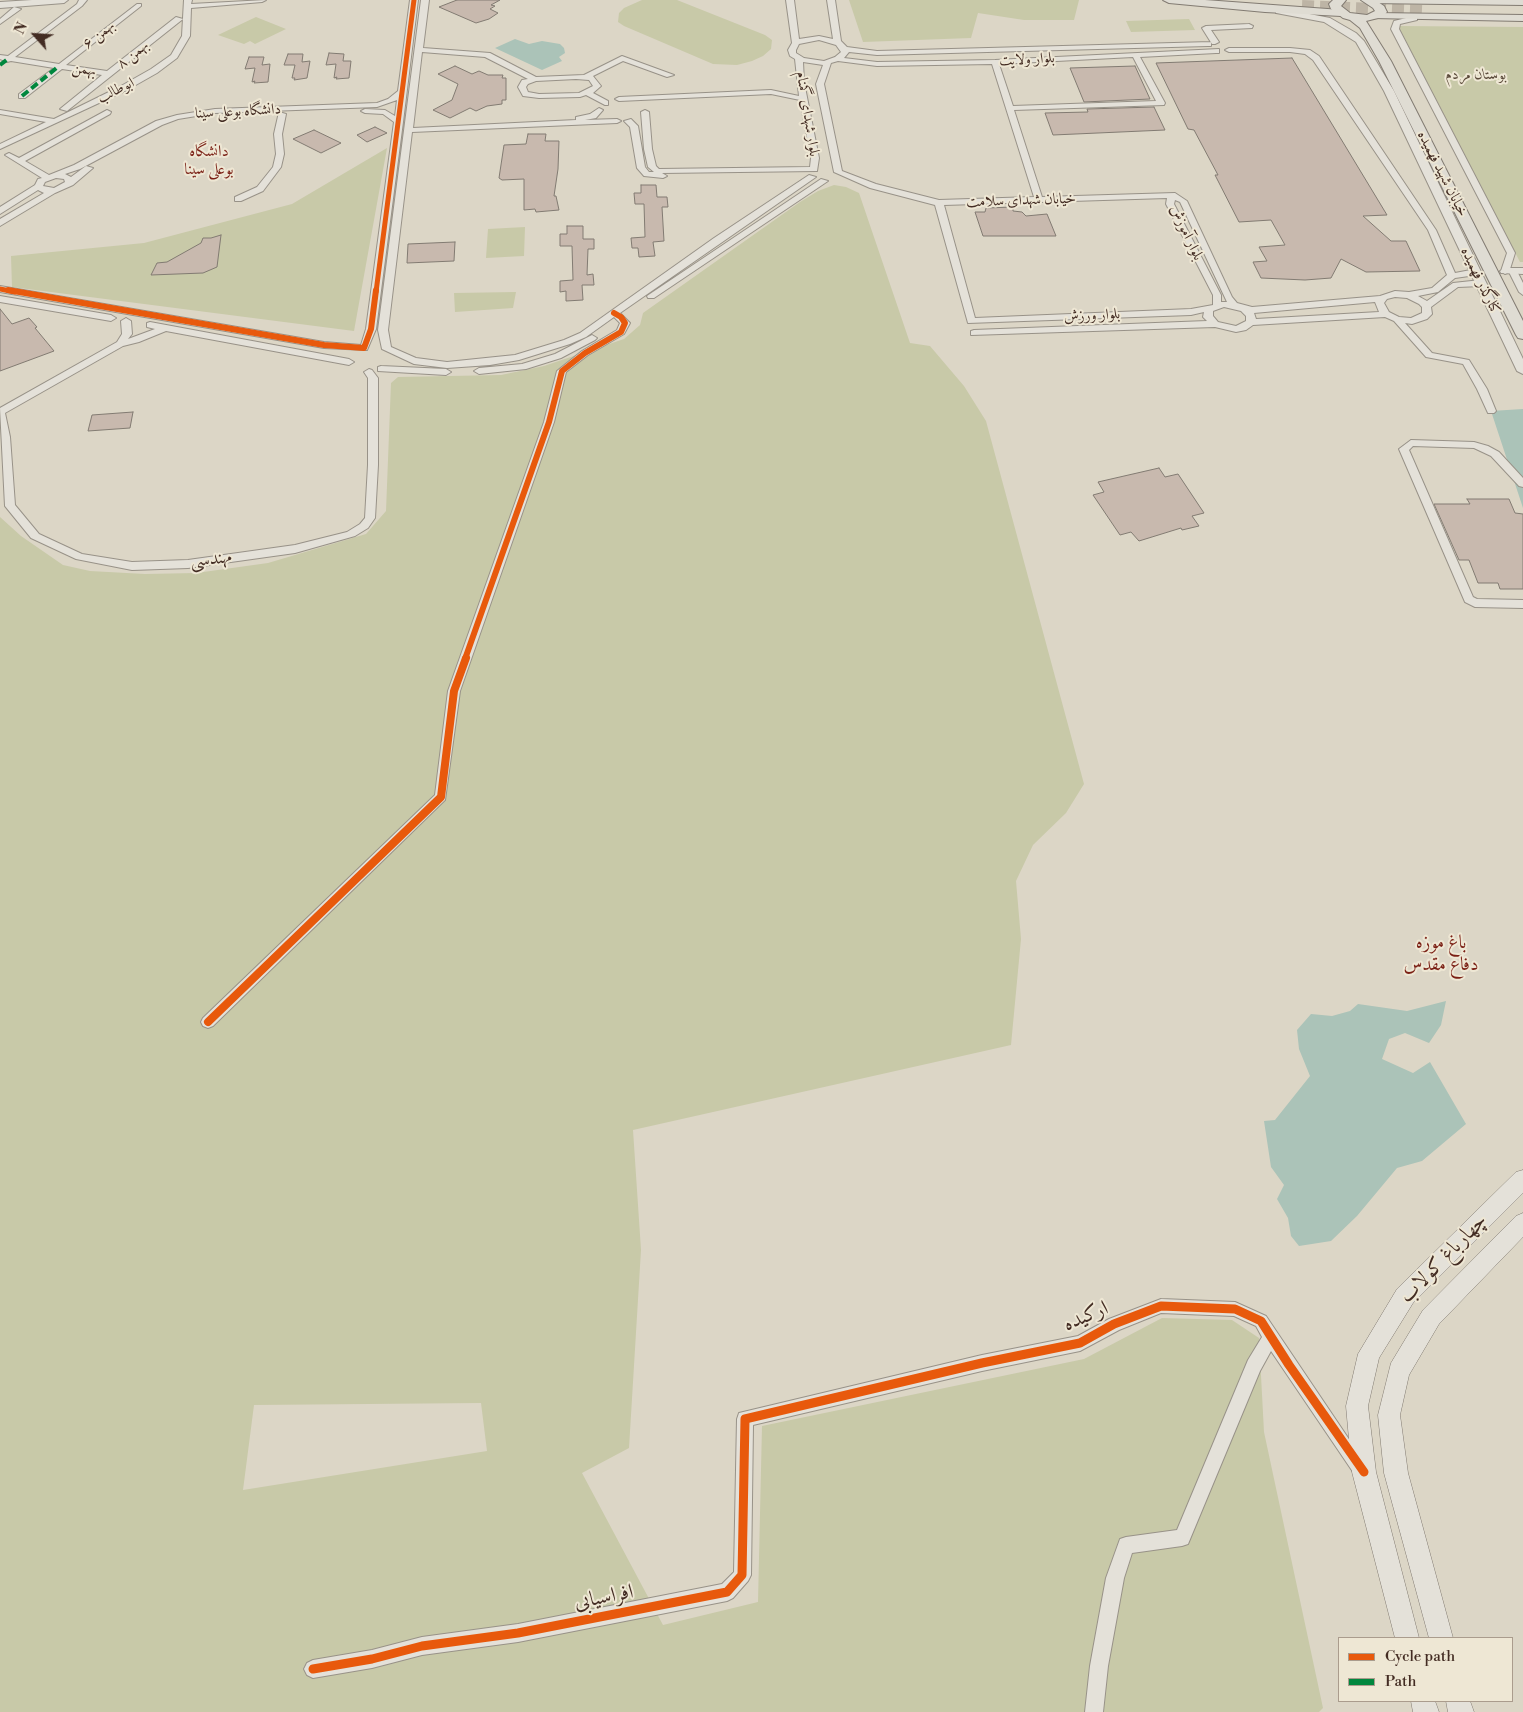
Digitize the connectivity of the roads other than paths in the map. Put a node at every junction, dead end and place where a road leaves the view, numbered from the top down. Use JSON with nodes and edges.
{"nodes":[{"id":1,"x":64,"y":0,"type":"edge"},
{"id":2,"x":262,"y":0,"type":"edge"},
{"id":3,"x":414,"y":0,"type":"edge"},
{"id":4,"x":425,"y":0,"type":"edge"},
{"id":5,"x":790,"y":0,"type":"edge"},
{"id":6,"x":831,"y":0,"type":"edge"},
{"id":7,"x":1170,"y":0,"type":"edge"},
{"id":8,"x":1228,"y":0,"type":"edge"},
{"id":9,"x":1324,"y":0,"type":"tunnel mouth"},
{"id":10,"x":1340,"y":0,"type":"edge"},
{"id":11,"x":1368,"y":0,"type":"edge"},
{"id":12,"x":1480,"y":1,"type":"edge"},
{"id":13,"x":82,"y":2,"type":"edge"},
{"id":14,"x":1467,"y":2,"type":"junction"},
{"id":15,"x":188,"y":3,"type":"edge"},
{"id":16,"x":1518,"y":3,"type":"edge"},
{"id":17,"x":0,"y":5,"type":"edge"},
{"id":18,"x":139,"y":5,"type":"dead end"},
{"id":19,"x":1283,"y":5,"type":"edge"},
{"id":20,"x":1416,"y":5,"type":"edge"},
{"id":21,"x":17,"y":9,"type":"dead end"},
{"id":22,"x":1265,"y":9,"type":"junction"},
{"id":23,"x":1523,"y":12,"type":"edge"},
{"id":24,"x":1347,"y":15,"type":"junction"},
{"id":25,"x":1375,"y":16,"type":"junction"},
{"id":26,"x":179,"y":18,"type":"dead end"},
{"id":27,"x":1414,"y":18,"type":"junction"},
{"id":28,"x":1523,"y":18,"type":"edge"},
{"id":29,"x":0,"y":22,"type":"edge"},
{"id":30,"x":1249,"y":26,"type":"dead end"},
{"id":31,"x":837,"y":42,"type":"junction"},
{"id":32,"x":796,"y":43,"type":"junction"},
{"id":33,"x":1220,"y":45,"type":"junction"},
{"id":34,"x":1104,"y":46,"type":"junction"},
{"id":35,"x":845,"y":49,"type":"junction"},
{"id":36,"x":420,"y":50,"type":"junction"},
{"id":37,"x":983,"y":50,"type":"junction"},
{"id":38,"x":1216,"y":51,"type":"junction"},
{"id":39,"x":1135,"y":55,"type":"junction"},
{"id":40,"x":0,"y":56,"type":"edge"},
{"id":41,"x":1109,"y":57,"type":"junction"},
{"id":42,"x":1369,"y":57,"type":"junction"},
{"id":43,"x":9,"y":58,"type":"junction"},
{"id":44,"x":799,"y":59,"type":"junction"},
{"id":45,"x":838,"y":59,"type":"junction"},
{"id":46,"x":828,"y":62,"type":"junction"},
{"id":47,"x":991,"y":62,"type":"junction"},
{"id":48,"x":0,"y":65,"type":"edge"},
{"id":49,"x":59,"y":66,"type":"junction"},
{"id":50,"x":1385,"y":69,"type":"junction"},
{"id":51,"x":109,"y":74,"type":"junction"},
{"id":52,"x":670,"y":75,"type":"dead end"},
{"id":53,"x":586,"y":77,"type":"junction"},
{"id":54,"x":535,"y":78,"type":"junction"},
{"id":55,"x":793,"y":84,"type":"junction"},
{"id":56,"x":770,"y":92,"type":"junction"},
{"id":57,"x":401,"y":93,"type":"junction"},
{"id":58,"x":588,"y":94,"type":"junction"},
{"id":59,"x":22,"y":96,"type":"dead end"},
{"id":60,"x":619,"y":99,"type":"junction"},
{"id":61,"x":804,"y":99,"type":"junction"},
{"id":62,"x":606,"y":103,"type":"junction"},
{"id":63,"x":1009,"y":108,"type":"junction"},
{"id":64,"x":64,"y":109,"type":"dead end"},
{"id":65,"x":599,"y":110,"type":"junction"},
{"id":66,"x":0,"y":112,"type":"edge"},
{"id":67,"x":106,"y":112,"type":"dead end"},
{"id":68,"x":645,"y":112,"type":"junction"},
{"id":69,"x":282,"y":114,"type":"junction"},
{"id":70,"x":54,"y":121,"type":"junction"},
{"id":71,"x":617,"y":121,"type":"junction"},
{"id":72,"x":628,"y":121,"type":"junction"},
{"id":73,"x":399,"y":122,"type":"junction"},
{"id":74,"x":410,"y":127,"type":"junction"},
{"id":75,"x":0,"y":147,"type":"edge"},
{"id":76,"x":8,"y":156,"type":"dead end"},
{"id":77,"x":19,"y":161,"type":"junction"},
{"id":78,"x":813,"y":173,"type":"junction"},
{"id":79,"x":51,"y":176,"type":"junction"},
{"id":80,"x":832,"y":178,"type":"junction"},
{"id":81,"x":70,"y":180,"type":"junction"},
{"id":82,"x":39,"y":186,"type":"junction"},
{"id":83,"x":52,"y":191,"type":"junction"},
{"id":84,"x":1172,"y":195,"type":"junction"},
{"id":85,"x":238,"y":199,"type":"dead end"},
{"id":86,"x":1039,"y":200,"type":"junction"},
{"id":87,"x":938,"y":203,"type":"junction"},
{"id":88,"x":1,"y":210,"type":"edge"},
{"id":89,"x":0,"y":223,"type":"edge"},
{"id":90,"x":1200,"y":236,"type":"junction"},
{"id":91,"x":1188,"y":237,"type":"junction"},
{"id":92,"x":1508,"y":271,"type":"edge"},
{"id":93,"x":1452,"y":276,"type":"junction"},
{"id":94,"x":1479,"y":278,"type":"junction"},
{"id":95,"x":0,"y":289,"type":"edge"},
{"id":96,"x":1523,"y":292,"type":"edge"},
{"id":97,"x":1409,"y":295,"type":"junction"},
{"id":98,"x":0,"y":299,"type":"edge"},
{"id":99,"x":1381,"y":299,"type":"junction"},
{"id":100,"x":1236,"y":306,"type":"junction"},
{"id":101,"x":1426,"y":306,"type":"junction"},
{"id":102,"x":1523,"y":306,"type":"edge"},
{"id":103,"x":1215,"y":307,"type":"junction"},
{"id":104,"x":1386,"y":314,"type":"junction"},
{"id":105,"x":618,"y":315,"type":"junction"},
{"id":106,"x":1397,"y":319,"type":"junction"},
{"id":107,"x":126,"y":321,"type":"junction"},
{"id":108,"x":1251,"y":322,"type":"junction"},
{"id":109,"x":1215,"y":324,"type":"junction"},
{"id":110,"x":165,"y":328,"type":"junction"},
{"id":111,"x":974,"y":333,"type":"dead end"},
{"id":112,"x":1523,"y":335,"type":"edge"},
{"id":113,"x":120,"y":344,"type":"junction"},
{"id":114,"x":349,"y":362,"type":"dead end"},
{"id":115,"x":381,"y":369,"type":"dead end"},
{"id":116,"x":1523,"y":371,"type":"edge"},
{"id":117,"x":369,"y":372,"type":"dead end"},
{"id":118,"x":0,"y":412,"type":"edge"},
{"id":119,"x":1491,"y":412,"type":"dead end"},
{"id":120,"x":1523,"y":484,"type":"edge"},
{"id":121,"x":1523,"y":604,"type":"edge"},
{"id":122,"x":208,"y":1022,"type":"dead end"},
{"id":123,"x":1523,"y":1178,"type":"edge"},
{"id":124,"x":1523,"y":1223,"type":"edge"},
{"id":125,"x":1271,"y":1336,"type":"junction"},
{"id":126,"x":745,"y":1419,"type":"joint"},
{"id":127,"x":1364,"y":1472,"type":"junction"},
{"id":128,"x":1407,"y":1637,"type":"edge"},
{"id":129,"x":1441,"y":1637,"type":"edge"},
{"id":130,"x":313,"y":1669,"type":"dead end"},
{"id":131,"x":1094,"y":1712,"type":"edge"}],
"edges":[{"from":1,"to":17,"type":"street"},
{"from":2,"to":15,"type":"street"},
{"from":3,"to":57,"type":"street"},
{"from":4,"to":36,"type":"street"},
{"from":5,"to":32,"type":"street"},
{"from":6,"to":31,"type":"street"},
{"from":7,"to":22,"type":"main road"},
{"from":8,"to":19,"type":"main road"},
{"from":9,"to":19,"type":"main road"},
{"from":10,"to":24,"type":"main road"},
{"from":11,"to":20,"type":"main road"},
{"from":11,"to":25,"type":"main road","name":"خیابان شهید فهمیده"},
{"from":12,"to":14,"type":"main road"},
{"from":12,"to":16,"type":"main road"},
{"from":13,"to":43,"type":"street"},
{"from":14,"to":20,"type":"main road"},
{"from":14,"to":27,"type":"main road"},
{"from":15,"to":70,"type":"street","name":"ابوطالب"},
{"from":16,"to":20,"type":"main road"},
{"from":18,"to":49,"type":"street","name":"بهمن ۶"},
{"from":19,"to":22,"type":"main road"},
{"from":19,"to":24,"type":"main road"},
{"from":20,"to":23,"type":"main road"},
{"from":21,"to":29,"type":"street"},
{"from":22,"to":42,"type":"street","name":"کنارگذر فهمیده"},
{"from":24,"to":25,"type":"main road"},
{"from":24,"to":50,"type":"main road","name":"خیابان شهید فهمیده"},
{"from":25,"to":27,"type":"main road"},
{"from":25,"to":92,"type":"main road","name":"خیابان شهید فهمیده"},
{"from":26,"to":51,"type":"street","name":"بهمن ۸"},
{"from":27,"to":28,"type":"main road"},
{"from":27,"to":92,"type":"street","name":"کنارگذر فهمیده"},
{"from":30,"to":33,"type":"street"},
{"from":31,"to":32,"type":"street"},
{"from":31,"to":35,"type":"street"},
{"from":32,"to":44,"type":"street","name":"بلوار شهدای گمنام"},
{"from":33,"to":34,"type":"street","name":"بلوار ولایت"},
{"from":33,"to":38,"type":"street","name":"بلوار ولایت"},
{"from":33,"to":38,"type":"street"},
{"from":33,"to":93,"type":"street"},
{"from":34,"to":37,"type":"street","name":"بلوار ولایت"},
{"from":34,"to":41,"type":"street"},
{"from":35,"to":37,"type":"street","name":"بلوار ولایت"},
{"from":35,"to":45,"type":"street"},
{"from":36,"to":54,"type":"street"},
{"from":36,"to":74,"type":"street"},
{"from":37,"to":47,"type":"street"},
{"from":38,"to":39,"type":"street","name":"بلوار ولایت"},
{"from":39,"to":41,"type":"street","name":"بلوار ولایت"},
{"from":39,"to":63,"type":"street"},
{"from":40,"to":43,"type":"street","name":"بهمن"},
{"from":41,"to":47,"type":"street","name":"بلوار ولایت"},
{"from":42,"to":50,"type":"main road"},
{"from":42,"to":50,"type":"street","name":"کنارگذر فهمیده"},
{"from":43,"to":48,"type":"street"},
{"from":43,"to":49,"type":"street","name":"بهمن"},
{"from":44,"to":46,"type":"street"},
{"from":44,"to":55,"type":"street","name":"بلوار شهدای گمنام"},
{"from":45,"to":46,"type":"street"},
{"from":45,"to":47,"type":"street","name":"بلوار ولایت"},
{"from":46,"to":80,"type":"street","name":"بلوار شهدای گمنام"},
{"from":47,"to":63,"type":"street"},
{"from":49,"to":51,"type":"street","name":"بهمن"},
{"from":49,"to":59,"type":"street","name":"بهمن ۶"},
{"from":50,"to":92,"type":"main road","name":"خیابان شهید فهمیده"},
{"from":50,"to":94,"type":"street","name":"کنارگذر فهمیده"},
{"from":51,"to":64,"type":"street","name":"بهمن ۸"},
{"from":52,"to":53,"type":"street"},
{"from":53,"to":54,"type":"street"},
{"from":53,"to":58,"type":"street"},
{"from":54,"to":58,"type":"street"},
{"from":55,"to":56,"type":"street"},
{"from":55,"to":61,"type":"street","name":"بلوار شهدای گمنام"},
{"from":56,"to":60,"type":"street"},
{"from":56,"to":61,"type":"street"},
{"from":57,"to":73,"type":"street"},
{"from":57,"to":79,"type":"street","name":"دانشگاه بوعلی سینا"},
{"from":58,"to":62,"type":"street"},
{"from":60,"to":62,"type":"street"},
{"from":60,"to":68,"type":"street"},
{"from":61,"to":78,"type":"street","name":"بلوار شهدای گمنام"},
{"from":62,"to":65,"type":"street"},
{"from":63,"to":86,"type":"street"},
{"from":65,"to":71,"type":"street"},
{"from":65,"to":74,"type":"street"},
{"from":66,"to":70,"type":"street"},
{"from":67,"to":77,"type":"street"},
{"from":68,"to":72,"type":"street"},
{"from":68,"to":78,"type":"street"},
{"from":69,"to":73,"type":"street","name":"دانشگاه بوعلی سینا"},
{"from":69,"to":81,"type":"street","name":"دانشگاه بوعلی سینا"},
{"from":69,"to":85,"type":"street"},
{"from":70,"to":75,"type":"street","name":"ابوطالب"},
{"from":71,"to":72,"type":"street"},
{"from":71,"to":74,"type":"street"},
{"from":72,"to":78,"type":"street"},
{"from":73,"to":95,"type":"street"},
{"from":74,"to":105,"type":"street"},
{"from":76,"to":77,"type":"street"},
{"from":77,"to":79,"type":"street"},
{"from":78,"to":80,"type":"street"},
{"from":78,"to":80,"type":"street"},
{"from":78,"to":105,"type":"street"},
{"from":79,"to":81,"type":"street"},
{"from":79,"to":82,"type":"street"},
{"from":80,"to":87,"type":"street","name":"خیابان شهدای سلامت"},
{"from":80,"to":105,"type":"street"},
{"from":81,"to":83,"type":"street","name":"دانشگاه بوعلی سینا"},
{"from":82,"to":83,"type":"street"},
{"from":82,"to":88,"type":"street"},
{"from":83,"to":89,"type":"street","name":"دانشگاه بوعلی سینا"},
{"from":84,"to":86,"type":"street","name":"خیابان شهدای سلامت"},
{"from":84,"to":90,"type":"street","name":"بلوار آموزش"},
{"from":84,"to":91,"type":"street","name":"بلوار آموزش"},
{"from":86,"to":87,"type":"street","name":"خیابان شهدای سلامت"},
{"from":87,"to":103,"type":"street","name":"بلوار ورزش"},
{"from":90,"to":91,"type":"street"},
{"from":90,"to":100,"type":"street","name":"بلوار آموزش"},
{"from":91,"to":103,"type":"street","name":"بلوار آموزش"},
{"from":92,"to":94,"type":"main road"},
{"from":92,"to":96,"type":"street"},
{"from":92,"to":102,"type":"main road","name":"خیابان شهید فهمیده"},
{"from":92,"to":112,"type":"main road","name":"خیابان شهید فهمیده"},
{"from":93,"to":94,"type":"street"},
{"from":93,"to":97,"type":"street","name":"بلوار ورزش"},
{"from":94,"to":101,"type":"street"},
{"from":94,"to":116,"type":"street","name":"کنارگذر فهمیده"},
{"from":97,"to":99,"type":"street","name":"بلوار ورزش"},
{"from":97,"to":101,"type":"street"},
{"from":98,"to":107,"type":"street"},
{"from":99,"to":100,"type":"street","name":"بلوار ورزش"},
{"from":99,"to":104,"type":"street"},
{"from":100,"to":103,"type":"street","name":"بلوار ورزش"},
{"from":100,"to":108,"type":"street","name":"بلوار آموزش"},
{"from":101,"to":106,"type":"street"},
{"from":103,"to":109,"type":"street","name":"بلوار آموزش"},
{"from":104,"to":106,"type":"street"},
{"from":104,"to":108,"type":"street","name":"بلوار ورزش"},
{"from":105,"to":115,"type":"street"},
{"from":105,"to":122,"type":"street"},
{"from":106,"to":119,"type":"street"},
{"from":107,"to":110,"type":"street"},
{"from":107,"to":113,"type":"street"},
{"from":108,"to":109,"type":"street","name":"بلوار ورزش"},
{"from":109,"to":111,"type":"street","name":"بلوار ورزش"},
{"from":110,"to":113,"type":"street"},
{"from":110,"to":114,"type":"street"},
{"from":113,"to":118,"type":"street"},
{"from":117,"to":118,"type":"street","name":"مهندسی"},
{"from":120,"to":121,"type":"street"},
{"from":123,"to":127,"type":"main road","name":"چهارباغ کولاب"},
{"from":124,"to":129,"type":"main road","name":"چهارباغ کولاب"},
{"from":125,"to":126,"type":"street","name":"ارکیده"},
{"from":125,"to":127,"type":"street","name":"ارکیده"},
{"from":125,"to":131,"type":"street"},
{"from":126,"to":130,"type":"street","name":"افراسیابی"},
{"from":127,"to":128,"type":"main road","name":"چهارباغ کولاب"}]}
